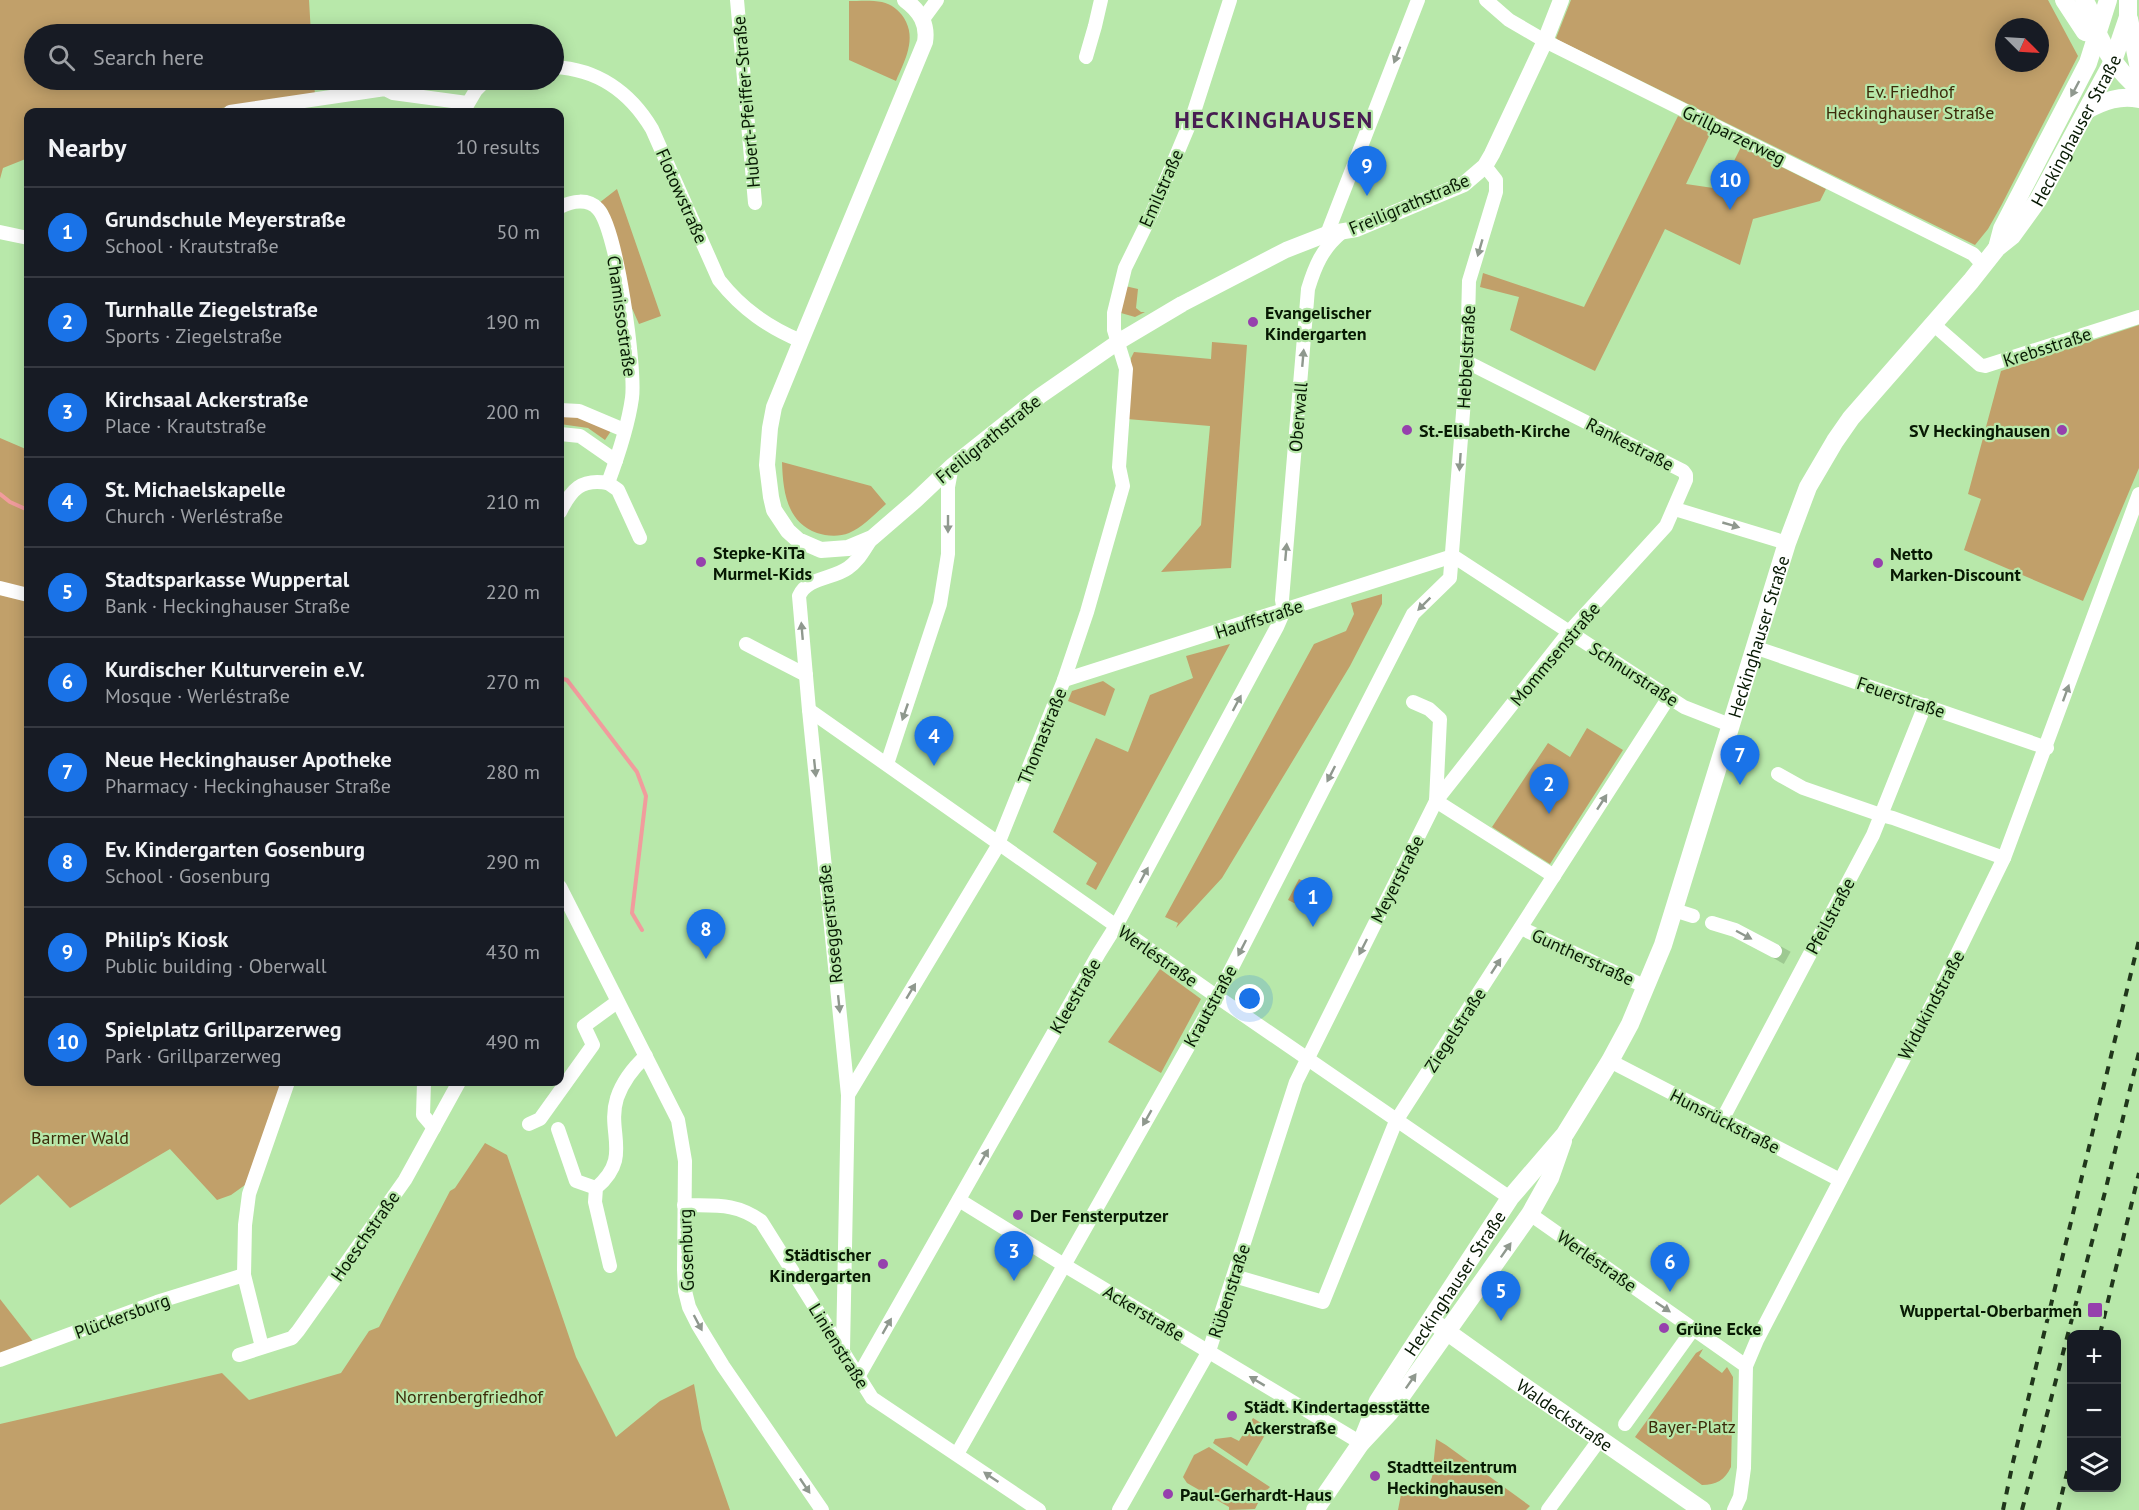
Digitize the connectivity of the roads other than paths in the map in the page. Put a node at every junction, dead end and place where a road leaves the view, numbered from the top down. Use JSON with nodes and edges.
{"nodes":[{"id":1,"x":737,"y":0,"type":"edge"},
{"id":2,"x":905,"y":0,"type":"edge"},
{"id":3,"x":937,"y":0,"type":"edge"},
{"id":4,"x":1101,"y":0,"type":"edge"},
{"id":5,"x":1230,"y":0,"type":"edge"},
{"id":6,"x":1418,"y":0,"type":"edge"},
{"id":7,"x":1486,"y":0,"type":"edge"},
{"id":8,"x":1561,"y":0,"type":"edge"},
{"id":9,"x":2064,"y":0,"type":"edge"},
{"id":10,"x":2084,"y":0,"type":"edge"},
{"id":11,"x":2108,"y":0,"type":"edge"},
{"id":12,"x":2128,"y":9,"type":"edge"},
{"id":13,"x":923,"y":19,"type":"junction"},
{"id":14,"x":2098,"y":35,"type":"junction"},
{"id":15,"x":1545,"y":41,"type":"junction"},
{"id":16,"x":1086,"y":57,"type":"dead end"},
{"id":17,"x":2113,"y":61,"type":"junction"},
{"id":18,"x":564,"y":68,"type":"edge"},
{"id":19,"x":2139,"y":69,"type":"edge"},
{"id":20,"x":2139,"y":89,"type":"edge"},
{"id":21,"x":378,"y":90,"type":"edge"},
{"id":22,"x":387,"y":90,"type":"edge"},
{"id":23,"x":476,"y":90,"type":"edge"},
{"id":24,"x":2139,"y":99,"type":"edge"},
{"id":25,"x":257,"y":108,"type":"edge"},
{"id":26,"x":465,"y":108,"type":"edge"},
{"id":27,"x":2087,"y":110,"type":"junction"},
{"id":28,"x":1485,"y":166,"type":"junction"},
{"id":29,"x":755,"y":203,"type":"dead end"},
{"id":30,"x":564,"y":205,"type":"edge"},
{"id":31,"x":0,"y":232,"type":"edge"},
{"id":32,"x":1334,"y":233,"type":"junction"},
{"id":33,"x":24,"y":237,"type":"edge"},
{"id":34,"x":1997,"y":249,"type":"junction"},
{"id":35,"x":1984,"y":266,"type":"junction"},
{"id":36,"x":2139,"y":317,"type":"edge"},
{"id":37,"x":1933,"y":324,"type":"junction"},
{"id":38,"x":801,"y":341,"type":"junction"},
{"id":39,"x":1118,"y":342,"type":"junction"},
{"id":40,"x":1467,"y":362,"type":"junction"},
{"id":41,"x":564,"y":410,"type":"edge"},
{"id":42,"x":624,"y":430,"type":"junction"},
{"id":43,"x":564,"y":434,"type":"edge"},
{"id":44,"x":616,"y":461,"type":"junction"},
{"id":45,"x":952,"y":466,"type":"junction"},
{"id":46,"x":608,"y":483,"type":"junction"},
{"id":47,"x":2139,"y":494,"type":"edge"},
{"id":48,"x":564,"y":504,"type":"edge"},
{"id":49,"x":1675,"y":509,"type":"junction"},
{"id":50,"x":640,"y":538,"type":"dead end"},
{"id":51,"x":872,"y":538,"type":"junction"},
{"id":52,"x":1787,"y":543,"type":"junction"},
{"id":53,"x":1453,"y":556,"type":"junction"},
{"id":54,"x":0,"y":588,"type":"edge"},
{"id":55,"x":24,"y":594,"type":"edge"},
{"id":56,"x":1284,"y":611,"type":"junction"},
{"id":57,"x":1569,"y":632,"type":"junction"},
{"id":58,"x":746,"y":644,"type":"dead end"},
{"id":59,"x":1754,"y":646,"type":"junction"},
{"id":60,"x":806,"y":675,"type":"junction"},
{"id":61,"x":1064,"y":680,"type":"junction"},
{"id":62,"x":1669,"y":697,"type":"junction"},
{"id":63,"x":1413,"y":702,"type":"dead end"},
{"id":64,"x":1925,"y":705,"type":"junction"},
{"id":65,"x":809,"y":710,"type":"junction"},
{"id":66,"x":1730,"y":725,"type":"junction"},
{"id":67,"x":2047,"y":748,"type":"junction"},
{"id":68,"x":887,"y":764,"type":"junction"},
{"id":69,"x":1778,"y":774,"type":"dead end"},
{"id":70,"x":1437,"y":801,"type":"junction"},
{"id":71,"x":1881,"y":815,"type":"junction"},
{"id":72,"x":999,"y":842,"type":"junction"},
{"id":73,"x":2004,"y":858,"type":"junction"},
{"id":74,"x":1554,"y":876,"type":"junction"},
{"id":75,"x":564,"y":895,"type":"edge"},
{"id":76,"x":1674,"y":910,"type":"junction"},
{"id":77,"x":1693,"y":916,"type":"dead end"},
{"id":78,"x":1712,"y":922,"type":"dead end"},
{"id":79,"x":1116,"y":926,"type":"junction"},
{"id":80,"x":1521,"y":928,"type":"junction"},
{"id":81,"x":1775,"y":951,"type":"tunnel mouth"},
{"id":82,"x":1646,"y":987,"type":"junction"},
{"id":83,"x":1216,"y":996,"type":"junction"},
{"id":84,"x":617,"y":1002,"type":"junction"},
{"id":85,"x":646,"y":1056,"type":"junction"},
{"id":86,"x":1307,"y":1058,"type":"junction"},
{"id":87,"x":1610,"y":1062,"type":"junction"},
{"id":88,"x":564,"y":1085,"type":"edge"},
{"id":89,"x":287,"y":1086,"type":"edge"},
{"id":90,"x":424,"y":1086,"type":"edge"},
{"id":91,"x":457,"y":1086,"type":"edge"},
{"id":92,"x":564,"y":1086,"type":"edge"},
{"id":93,"x":848,"y":1095,"type":"junction"},
{"id":94,"x":1722,"y":1120,"type":"junction"},
{"id":95,"x":1396,"y":1121,"type":"junction"},
{"id":96,"x":529,"y":1124,"type":"dead end"},
{"id":97,"x":434,"y":1128,"type":"junction"},
{"id":98,"x":558,"y":1129,"type":"dead end"},
{"id":99,"x":1565,"y":1134,"type":"junction"},
{"id":100,"x":1840,"y":1180,"type":"junction"},
{"id":101,"x":596,"y":1188,"type":"junction"},
{"id":102,"x":1510,"y":1198,"type":"junction"},
{"id":103,"x":959,"y":1200,"type":"junction"},
{"id":104,"x":684,"y":1204,"type":"junction"},
{"id":105,"x":1530,"y":1214,"type":"junction"},
{"id":106,"x":1064,"y":1265,"type":"junction"},
{"id":107,"x":610,"y":1266,"type":"dead end"},
{"id":108,"x":244,"y":1275,"type":"junction"},
{"id":109,"x":1234,"y":1276,"type":"junction"},
{"id":110,"x":1431,"y":1319,"type":"junction"},
{"id":111,"x":1692,"y":1327,"type":"junction"},
{"id":112,"x":1447,"y":1331,"type":"junction"},
{"id":113,"x":262,"y":1347,"type":"junction"},
{"id":114,"x":843,"y":1350,"type":"junction"},
{"id":115,"x":1209,"y":1351,"type":"junction"},
{"id":116,"x":239,"y":1355,"type":"dead end"},
{"id":117,"x":0,"y":1360,"type":"edge"},
{"id":118,"x":1746,"y":1366,"type":"junction"},
{"id":119,"x":858,"y":1377,"type":"junction"},
{"id":120,"x":1625,"y":1424,"type":"dead end"},
{"id":121,"x":1600,"y":1439,"type":"junction"},
{"id":122,"x":1362,"y":1443,"type":"junction"},
{"id":123,"x":957,"y":1454,"type":"junction"},
{"id":124,"x":822,"y":1510,"type":"edge"},
{"id":125,"x":1039,"y":1510,"type":"edge"},
{"id":126,"x":1119,"y":1510,"type":"edge"},
{"id":127,"x":1315,"y":1510,"type":"edge"},
{"id":128,"x":1548,"y":1510,"type":"edge"},
{"id":129,"x":1702,"y":1510,"type":"edge"},
{"id":130,"x":1734,"y":1510,"type":"edge"}],
"edges":[{"from":1,"to":29,"type":"street","name":"Hubert-Pfeiffer-Straße"},
{"from":2,"to":13,"type":"street"},
{"from":3,"to":13,"type":"street"},
{"from":4,"to":16,"type":"street"},
{"from":5,"to":39,"type":"street","name":"Emilstraße"},
{"from":6,"to":32,"type":"street","name":"Oberwall","one_way":true},
{"from":7,"to":15,"type":"street","name":"Grillparzerweg"},
{"from":8,"to":15,"type":"street","name":"Freiligrathstraße"},
{"from":9,"to":14,"type":"main road"},
{"from":10,"to":14,"type":"main road"},
{"from":11,"to":14,"type":"main road","name":"Heckinghauser Straße"},
{"from":12,"to":17,"type":"main road","name":"Heckinghauser Straße"},
{"from":12,"to":19,"type":"main road"},
{"from":13,"to":38,"type":"street","name":"Freiligrathstraße"},
{"from":14,"to":17,"type":"main road"},
{"from":14,"to":34,"type":"main road","name":"Heckinghauser Straße","one_way":true},
{"from":15,"to":28,"type":"street","name":"Freiligrathstraße"},
{"from":15,"to":35,"type":"street","name":"Grillparzerweg"},
{"from":17,"to":20,"type":"main road"},
{"from":17,"to":27,"type":"main road","name":"Heckinghauser Straße"},
{"from":18,"to":38,"type":"street","name":"Flotowstraße"},
{"from":21,"to":25,"type":"street"},
{"from":22,"to":26,"type":"street"},
{"from":23,"to":26,"type":"street"},
{"from":24,"to":27,"type":"main road"},
{"from":27,"to":34,"type":"main road","name":"Heckinghauser Straße"},
{"from":28,"to":32,"type":"street","name":"Freiligrathstraße"},
{"from":28,"to":40,"type":"street","name":"Hebbelstraße","one_way":true},
{"from":30,"to":42,"type":"street","name":"Chamissostraße"},
{"from":31,"to":33,"type":"street"},
{"from":32,"to":39,"type":"street","name":"Freiligrathstraße"},
{"from":56,"to":32,"type":"street","name":"Oberwall","one_way":true},
{"from":34,"to":35,"type":"main road","name":"Heckinghauser Straße"},
{"from":35,"to":37,"type":"main road","name":"Heckinghauser Straße"},
{"from":36,"to":37,"type":"street","name":"Krebsstraße"},
{"from":37,"to":52,"type":"main road","name":"Heckinghauser Straße"},
{"from":38,"to":51,"type":"street","name":"Freiligrathstraße"},
{"from":39,"to":45,"type":"street","name":"Freiligrathstraße"},
{"from":39,"to":61,"type":"street","name":"Thomastraße"},
{"from":40,"to":49,"type":"street","name":"Rankestraße"},
{"from":40,"to":53,"type":"street","name":"Hebbelstraße","one_way":true},
{"from":41,"to":42,"type":"street"},
{"from":42,"to":44,"type":"street","name":"Chamissostraße"},
{"from":43,"to":44,"type":"street"},
{"from":44,"to":46,"type":"street","name":"Chamissostraße"},
{"from":45,"to":51,"type":"street","name":"Freiligrathstraße"},
{"from":45,"to":68,"type":"street","one_way":true},
{"from":46,"to":48,"type":"street"},
{"from":46,"to":50,"type":"street"},
{"from":67,"to":47,"type":"street","name":"Widukindstraße","one_way":true},
{"from":49,"to":52,"type":"street","one_way":true},
{"from":49,"to":57,"type":"street","name":"Mommsenstraße"},
{"from":60,"to":51,"type":"street","name":"Roseggerstraße","one_way":true},
{"from":52,"to":59,"type":"main road","name":"Heckinghauser Straße"},
{"from":53,"to":56,"type":"street","name":"Hauffstraße"},
{"from":53,"to":57,"type":"street","name":"Schnurstraße"},
{"from":53,"to":83,"type":"street","name":"Krautstraße","one_way":true},
{"from":54,"to":55,"type":"street"},
{"from":56,"to":61,"type":"street","name":"Hauffstraße"},
{"from":79,"to":56,"type":"street","name":"Kleestraße","one_way":true},
{"from":57,"to":62,"type":"street","name":"Schnurstraße"},
{"from":57,"to":70,"type":"street","name":"Mommsenstraße"},
{"from":58,"to":60,"type":"street"},
{"from":59,"to":64,"type":"street","name":"Feuerstraße"},
{"from":59,"to":66,"type":"main road","name":"Heckinghauser Straße"},
{"from":60,"to":65,"type":"street","name":"Roseggerstraße"},
{"from":61,"to":72,"type":"street","name":"Thomastraße"},
{"from":62,"to":66,"type":"street","name":"Schnurstraße"},
{"from":74,"to":62,"type":"street","name":"Ziegelstraße","one_way":true},
{"from":63,"to":70,"type":"street","name":"Meyerstraße"},
{"from":64,"to":67,"type":"street","name":"Feuerstraße"},
{"from":64,"to":71,"type":"street","name":"Pfeilstraße"},
{"from":65,"to":68,"type":"street","name":"Werléstraße"},
{"from":65,"to":93,"type":"street","name":"Roseggerstraße","one_way":true},
{"from":66,"to":76,"type":"main road","name":"Heckinghauser Straße"},
{"from":67,"to":73,"type":"street","name":"Widukindstraße"},
{"from":68,"to":72,"type":"street","name":"Werléstraße"},
{"from":69,"to":71,"type":"street"},
{"from":70,"to":74,"type":"street"},
{"from":70,"to":86,"type":"street","name":"Meyerstraße","one_way":true},
{"from":71,"to":73,"type":"street"},
{"from":71,"to":94,"type":"street","name":"Pfeilstraße"},
{"from":72,"to":79,"type":"street","name":"Werléstraße"},
{"from":93,"to":72,"type":"street","name":"Thomastraße","one_way":true},
{"from":73,"to":100,"type":"street","name":"Widukindstraße"},
{"from":74,"to":80,"type":"street","name":"Ziegelstraße"},
{"from":75,"to":84,"type":"street","name":"Gosenburg"},
{"from":76,"to":77,"type":"street"},
{"from":76,"to":82,"type":"main road","name":"Heckinghauser Straße"},
{"from":78,"to":81,"type":"street","one_way":true},
{"from":79,"to":83,"type":"street","name":"Werléstraße"},
{"from":103,"to":79,"type":"street","name":"Kleestraße","one_way":true},
{"from":80,"to":82,"type":"street","name":"Guntherstraße"},
{"from":95,"to":80,"type":"street","name":"Ziegelstraße","one_way":true},
{"from":82,"to":87,"type":"main road","name":"Heckinghauser Straße"},
{"from":83,"to":86,"type":"street","name":"Werléstraße"},
{"from":83,"to":106,"type":"street","name":"Krautstraße","one_way":true},
{"from":84,"to":85,"type":"street","name":"Gosenburg"},
{"from":84,"to":88,"type":"street"},
{"from":85,"to":101,"type":"street"},
{"from":85,"to":104,"type":"street","name":"Gosenburg"},
{"from":86,"to":95,"type":"street","name":"Werléstraße"},
{"from":86,"to":109,"type":"street","name":"Rübenstraße"},
{"from":87,"to":94,"type":"street","name":"Hunsrückstraße"},
{"from":87,"to":99,"type":"main road","name":"Heckinghauser Straße"},
{"from":89,"to":108,"type":"street"},
{"from":90,"to":97,"type":"street"},
{"from":91,"to":97,"type":"street","name":"Hoeschstraße"},
{"from":92,"to":96,"type":"street"},
{"from":93,"to":114,"type":"street","name":"Roseggerstraße"},
{"from":94,"to":100,"type":"street","name":"Hunsrückstraße"},
{"from":95,"to":102,"type":"street","name":"Werléstraße"},
{"from":95,"to":109,"type":"street","name":"Ziegelstraße"},
{"from":97,"to":113,"type":"street","name":"Hoeschstraße"},
{"from":98,"to":101,"type":"street"},
{"from":99,"to":102,"type":"main road","name":"Heckinghauser Straße"},
{"from":99,"to":105,"type":"main road","name":"Heckinghauser Straße"},
{"from":100,"to":118,"type":"street","name":"Widukindstraße"},
{"from":101,"to":107,"type":"street"},
{"from":102,"to":110,"type":"main road","name":"Heckinghauser Straße"},
{"from":103,"to":106,"type":"street","name":"Ackerstraße"},
{"from":119,"to":103,"type":"street","name":"Kleestraße","one_way":true},
{"from":104,"to":114,"type":"street","name":"Linienstraße"},
{"from":104,"to":124,"type":"street","name":"Gosenburg","one_way":true},
{"from":105,"to":111,"type":"street","name":"Werléstraße","one_way":true},
{"from":112,"to":105,"type":"main road","name":"Heckinghauser Straße","one_way":true},
{"from":106,"to":115,"type":"street","name":"Ackerstraße"},
{"from":106,"to":123,"type":"street","name":"Krautstraße"},
{"from":108,"to":113,"type":"street"},
{"from":108,"to":117,"type":"street","name":"Plückersburg"},
{"from":109,"to":115,"type":"street","name":"Rübenstraße"},
{"from":110,"to":112,"type":"main road","name":"Waldeckstraße"},
{"from":110,"to":122,"type":"main road","name":"Heckinghauser Straße"},
{"from":111,"to":118,"type":"street","name":"Werléstraße"},
{"from":111,"to":120,"type":"street"},
{"from":112,"to":121,"type":"main road","name":"Waldeckstraße"},
{"from":122,"to":112,"type":"main road","name":"Heckinghauser Straße","one_way":true},
{"from":113,"to":116,"type":"street","name":"Hoeschstraße"},
{"from":114,"to":119,"type":"street","name":"Linienstraße"},
{"from":122,"to":115,"type":"street","name":"Ackerstraße","one_way":true},
{"from":115,"to":126,"type":"street","name":"Rübenstraße"},
{"from":118,"to":130,"type":"street","name":"Widukindstraße"},
{"from":119,"to":123,"type":"street","name":"Linienstraße"},
{"from":121,"to":128,"type":"street"},
{"from":121,"to":129,"type":"main road","name":"Waldeckstraße"},
{"from":122,"to":127,"type":"main road","name":"Heckinghauser Straße"},
{"from":125,"to":123,"type":"street","name":"Linienstraße","one_way":true}]}
